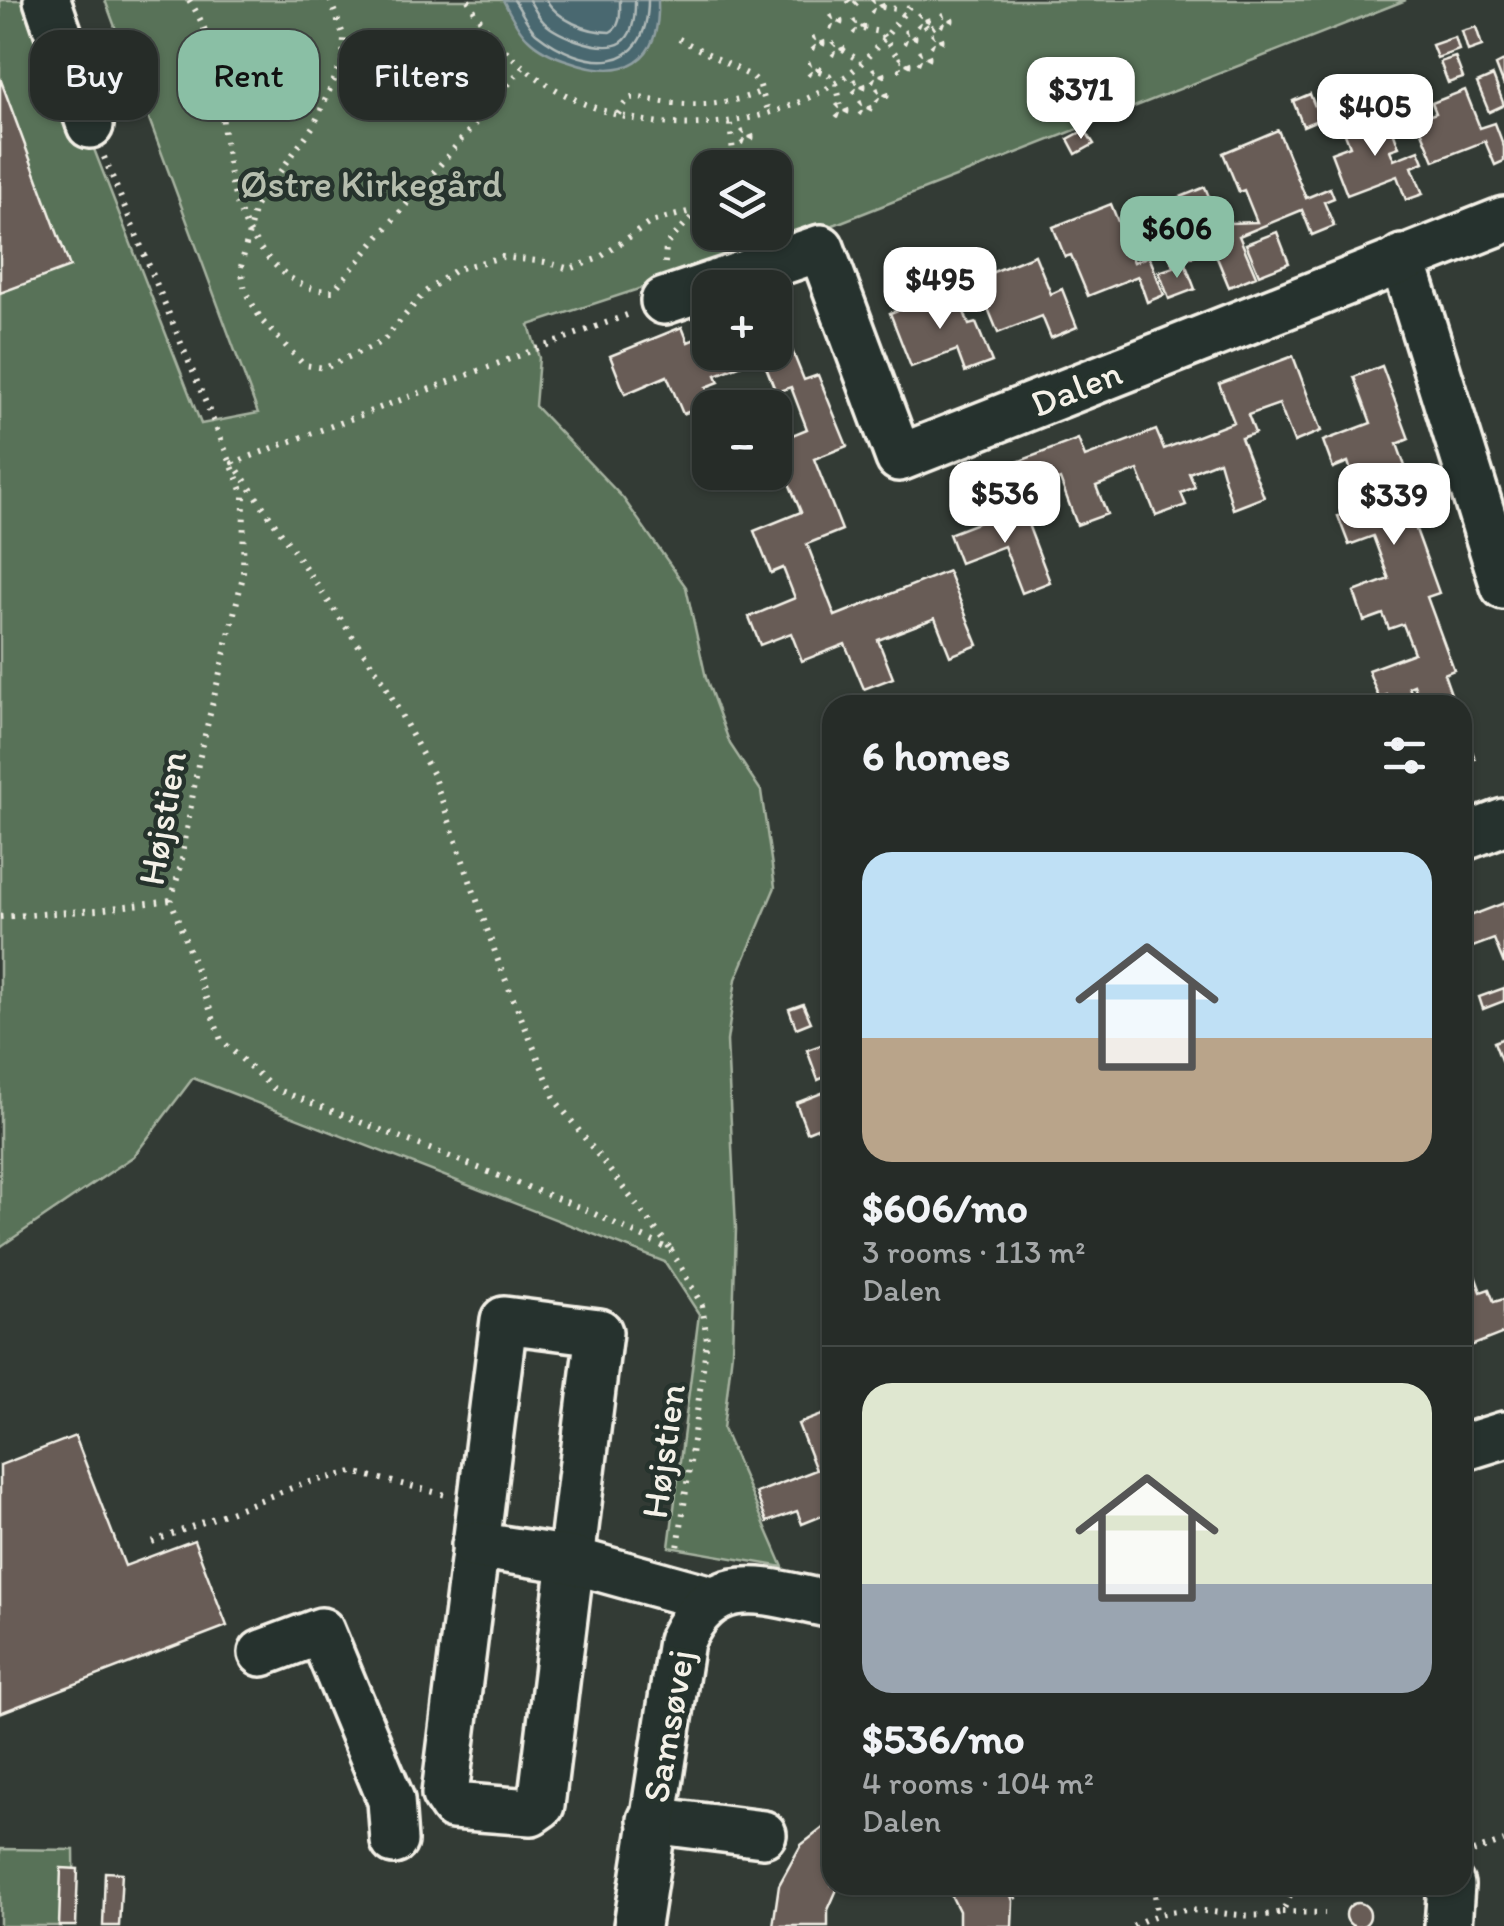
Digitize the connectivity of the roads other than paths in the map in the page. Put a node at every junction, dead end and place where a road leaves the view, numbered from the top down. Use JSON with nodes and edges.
{"nodes":[{"id":1,"x":47,"y":0,"type":"edge"},
{"id":2,"x":90,"y":125,"type":"road end"},
{"id":3,"x":1504,"y":220,"type":"edge"},
{"id":4,"x":1402,"y":258,"type":"junction"},
{"id":5,"x":664,"y":301,"type":"road end"},
{"id":6,"x":1504,"y":586,"type":"edge"},
{"id":7,"x":1504,"y":822,"type":"edge"},
{"id":8,"x":1472,"y":834,"type":"edge"},
{"id":9,"x":1504,"y":1435,"type":"edge"},
{"id":10,"x":1472,"y":1445,"type":"edge"},
{"id":11,"x":478,"y":1525,"type":"junction"},
{"id":12,"x":571,"y":1560,"type":"junction"},
{"id":13,"x":712,"y":1599,"type":"junction"},
{"id":14,"x":822,"y":1603,"type":"edge"},
{"id":15,"x":262,"y":1652,"type":"dead end"},
{"id":16,"x":651,"y":1820,"type":"junction"},
{"id":17,"x":763,"y":1834,"type":"dead end"},
{"id":18,"x":394,"y":1842,"type":"dead end"},
{"id":19,"x":1450,"y":1895,"type":"edge"},
{"id":20,"x":637,"y":1926,"type":"edge"},
{"id":21,"x":1448,"y":1926,"type":"edge"}],
"edges":[{"from":1,"to":2,"type":"street"},
{"from":3,"to":4,"type":"street","name":"Dalen"},
{"from":4,"to":5,"type":"street","name":"Dalen"},
{"from":4,"to":6,"type":"street"},
{"from":7,"to":8,"type":"street"},
{"from":9,"to":10,"type":"street"},
{"from":11,"to":12,"type":"street"},
{"from":11,"to":12,"type":"street"},
{"from":11,"to":12,"type":"street"},
{"from":12,"to":13,"type":"street"},
{"from":13,"to":14,"type":"street","name":"Samsøvej"},
{"from":13,"to":16,"type":"street","name":"Samsøvej"},
{"from":15,"to":18,"type":"street"},
{"from":16,"to":17,"type":"street"},
{"from":16,"to":20,"type":"street","name":"Samsøvej"},
{"from":19,"to":21,"type":"street"}]}
